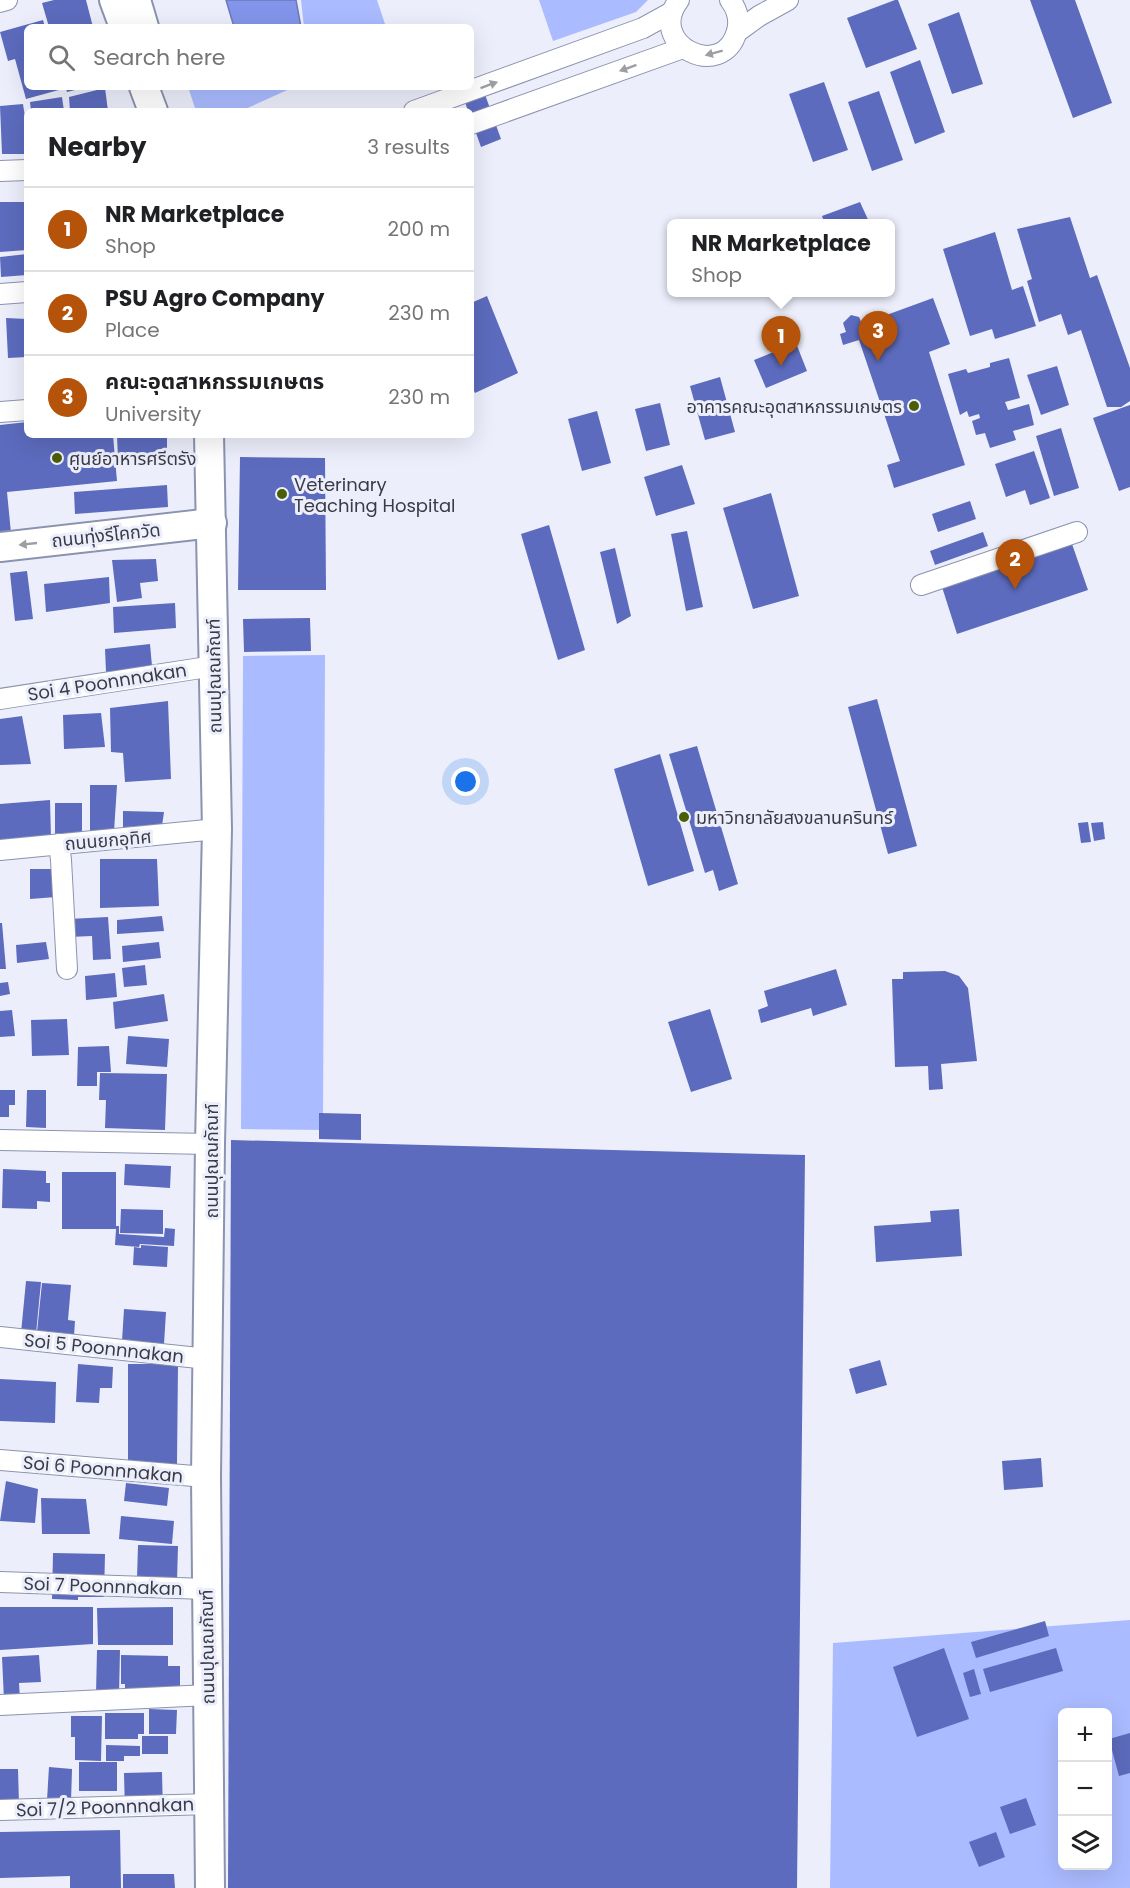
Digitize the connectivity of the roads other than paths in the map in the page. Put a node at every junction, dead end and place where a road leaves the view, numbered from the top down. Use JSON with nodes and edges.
{"nodes":[{"id":1,"x":7,"y":0,"type":"edge"},
{"id":2,"x":114,"y":0,"type":"edge"},
{"id":3,"x":136,"y":0,"type":"edge"},
{"id":4,"x":730,"y":0,"type":"edge"},
{"id":5,"x":788,"y":0,"type":"edge"},
{"id":6,"x":0,"y":2,"type":"edge"},
{"id":7,"x":676,"y":4,"type":"edge"},
{"id":8,"x":122,"y":24,"type":"edge"},
{"id":9,"x":143,"y":24,"type":"edge"},
{"id":10,"x":737,"y":32,"type":"junction"},
{"id":11,"x":683,"y":48,"type":"junction"},
{"id":12,"x":474,"y":89,"type":"edge"},
{"id":13,"x":145,"y":90,"type":"edge"},
{"id":14,"x":163,"y":90,"type":"edge"},
{"id":15,"x":472,"y":90,"type":"edge"},
{"id":16,"x":152,"y":108,"type":"edge"},
{"id":17,"x":169,"y":108,"type":"edge"},
{"id":18,"x":422,"y":108,"type":"edge"},
{"id":19,"x":474,"y":123,"type":"edge"},
{"id":20,"x":24,"y":170,"type":"edge"},
{"id":21,"x":0,"y":171,"type":"edge"},
{"id":22,"x":24,"y":291,"type":"edge"},
{"id":23,"x":0,"y":294,"type":"edge"},
{"id":24,"x":24,"y":410,"type":"edge"},
{"id":25,"x":0,"y":412,"type":"edge"},
{"id":26,"x":209,"y":438,"type":"edge"},
{"id":27,"x":212,"y":524,"type":"junction"},
{"id":28,"x":1077,"y":532,"type":"dead end"},
{"id":29,"x":0,"y":547,"type":"edge"},
{"id":30,"x":921,"y":585,"type":"dead end"},
{"id":31,"x":214,"y":666,"type":"junction"},
{"id":32,"x":0,"y":699,"type":"edge"},
{"id":33,"x":217,"y":829,"type":"junction"},
{"id":34,"x":59,"y":844,"type":"junction"},
{"id":35,"x":0,"y":850,"type":"edge"},
{"id":36,"x":66,"y":969,"type":"dead end"},
{"id":37,"x":0,"y":1140,"type":"edge"},
{"id":38,"x":210,"y":1144,"type":"junction"},
{"id":39,"x":0,"y":1337,"type":"edge"},
{"id":40,"x":208,"y":1359,"type":"junction"},
{"id":41,"x":0,"y":1460,"type":"edge"},
{"id":42,"x":206,"y":1477,"type":"junction"},
{"id":43,"x":0,"y":1582,"type":"edge"},
{"id":44,"x":206,"y":1589,"type":"junction"},
{"id":45,"x":208,"y":1695,"type":"junction"},
{"id":46,"x":0,"y":1705,"type":"edge"},
{"id":47,"x":210,"y":1804,"type":"junction"},
{"id":48,"x":0,"y":1810,"type":"edge"},
{"id":49,"x":210,"y":1888,"type":"edge"}],
"edges":[{"from":1,"to":6,"type":"street"},
{"from":2,"to":8,"type":"street"},
{"from":3,"to":9,"type":"street"},
{"from":4,"to":10,"type":"street"},
{"from":5,"to":10,"type":"street"},
{"from":7,"to":11,"type":"street"},
{"from":12,"to":7,"type":"street","one_way":true},
{"from":10,"to":11,"type":"street","one_way":true},
{"from":11,"to":19,"type":"street","one_way":true},
{"from":13,"to":16,"type":"street"},
{"from":14,"to":17,"type":"street"},
{"from":18,"to":15,"type":"street","one_way":true},
{"from":20,"to":21,"type":"street"},
{"from":22,"to":23,"type":"street"},
{"from":24,"to":25,"type":"street"},
{"from":26,"to":27,"type":"street","name":"ถนนปุณณกัณฑ์"},
{"from":27,"to":29,"type":"street","name":"ถนนทุ่งรีโคกวัด","one_way":true},
{"from":27,"to":31,"type":"street","name":"ถนนปุณณกัณฑ์"},
{"from":28,"to":30,"type":"street"},
{"from":31,"to":32,"type":"street","name":"Soi 4 Poonnnakan"},
{"from":31,"to":33,"type":"street","name":"ถนนปุณณกัณฑ์"},
{"from":33,"to":34,"type":"street","name":"ถนนยกอุทิศ"},
{"from":33,"to":38,"type":"street","name":"ถนนปุณณกัณฑ์"},
{"from":34,"to":35,"type":"street","name":"ถนนยกอุทิศ"},
{"from":34,"to":36,"type":"street"},
{"from":37,"to":38,"type":"street"},
{"from":38,"to":40,"type":"street","name":"ถนนปุณณกัณฑ์"},
{"from":39,"to":40,"type":"street","name":"Soi 5 Poonnnakan"},
{"from":40,"to":42,"type":"street","name":"ถนนปุณณกัณฑ์"},
{"from":41,"to":42,"type":"street","name":"Soi 6 Poonnnakan"},
{"from":42,"to":44,"type":"street","name":"ถนนปุณณกัณฑ์"},
{"from":43,"to":44,"type":"street","name":"Soi 7 Poonnnakan"},
{"from":44,"to":45,"type":"street","name":"ถนนปุณณกัณฑ์"},
{"from":45,"to":46,"type":"street"},
{"from":45,"to":47,"type":"street","name":"ถนนปุณณกัณฑ์"},
{"from":47,"to":48,"type":"street","name":"Soi 7/2 Poonnnakan"},
{"from":47,"to":49,"type":"street","name":"ถนนปุณณกัณฑ์"}]}
